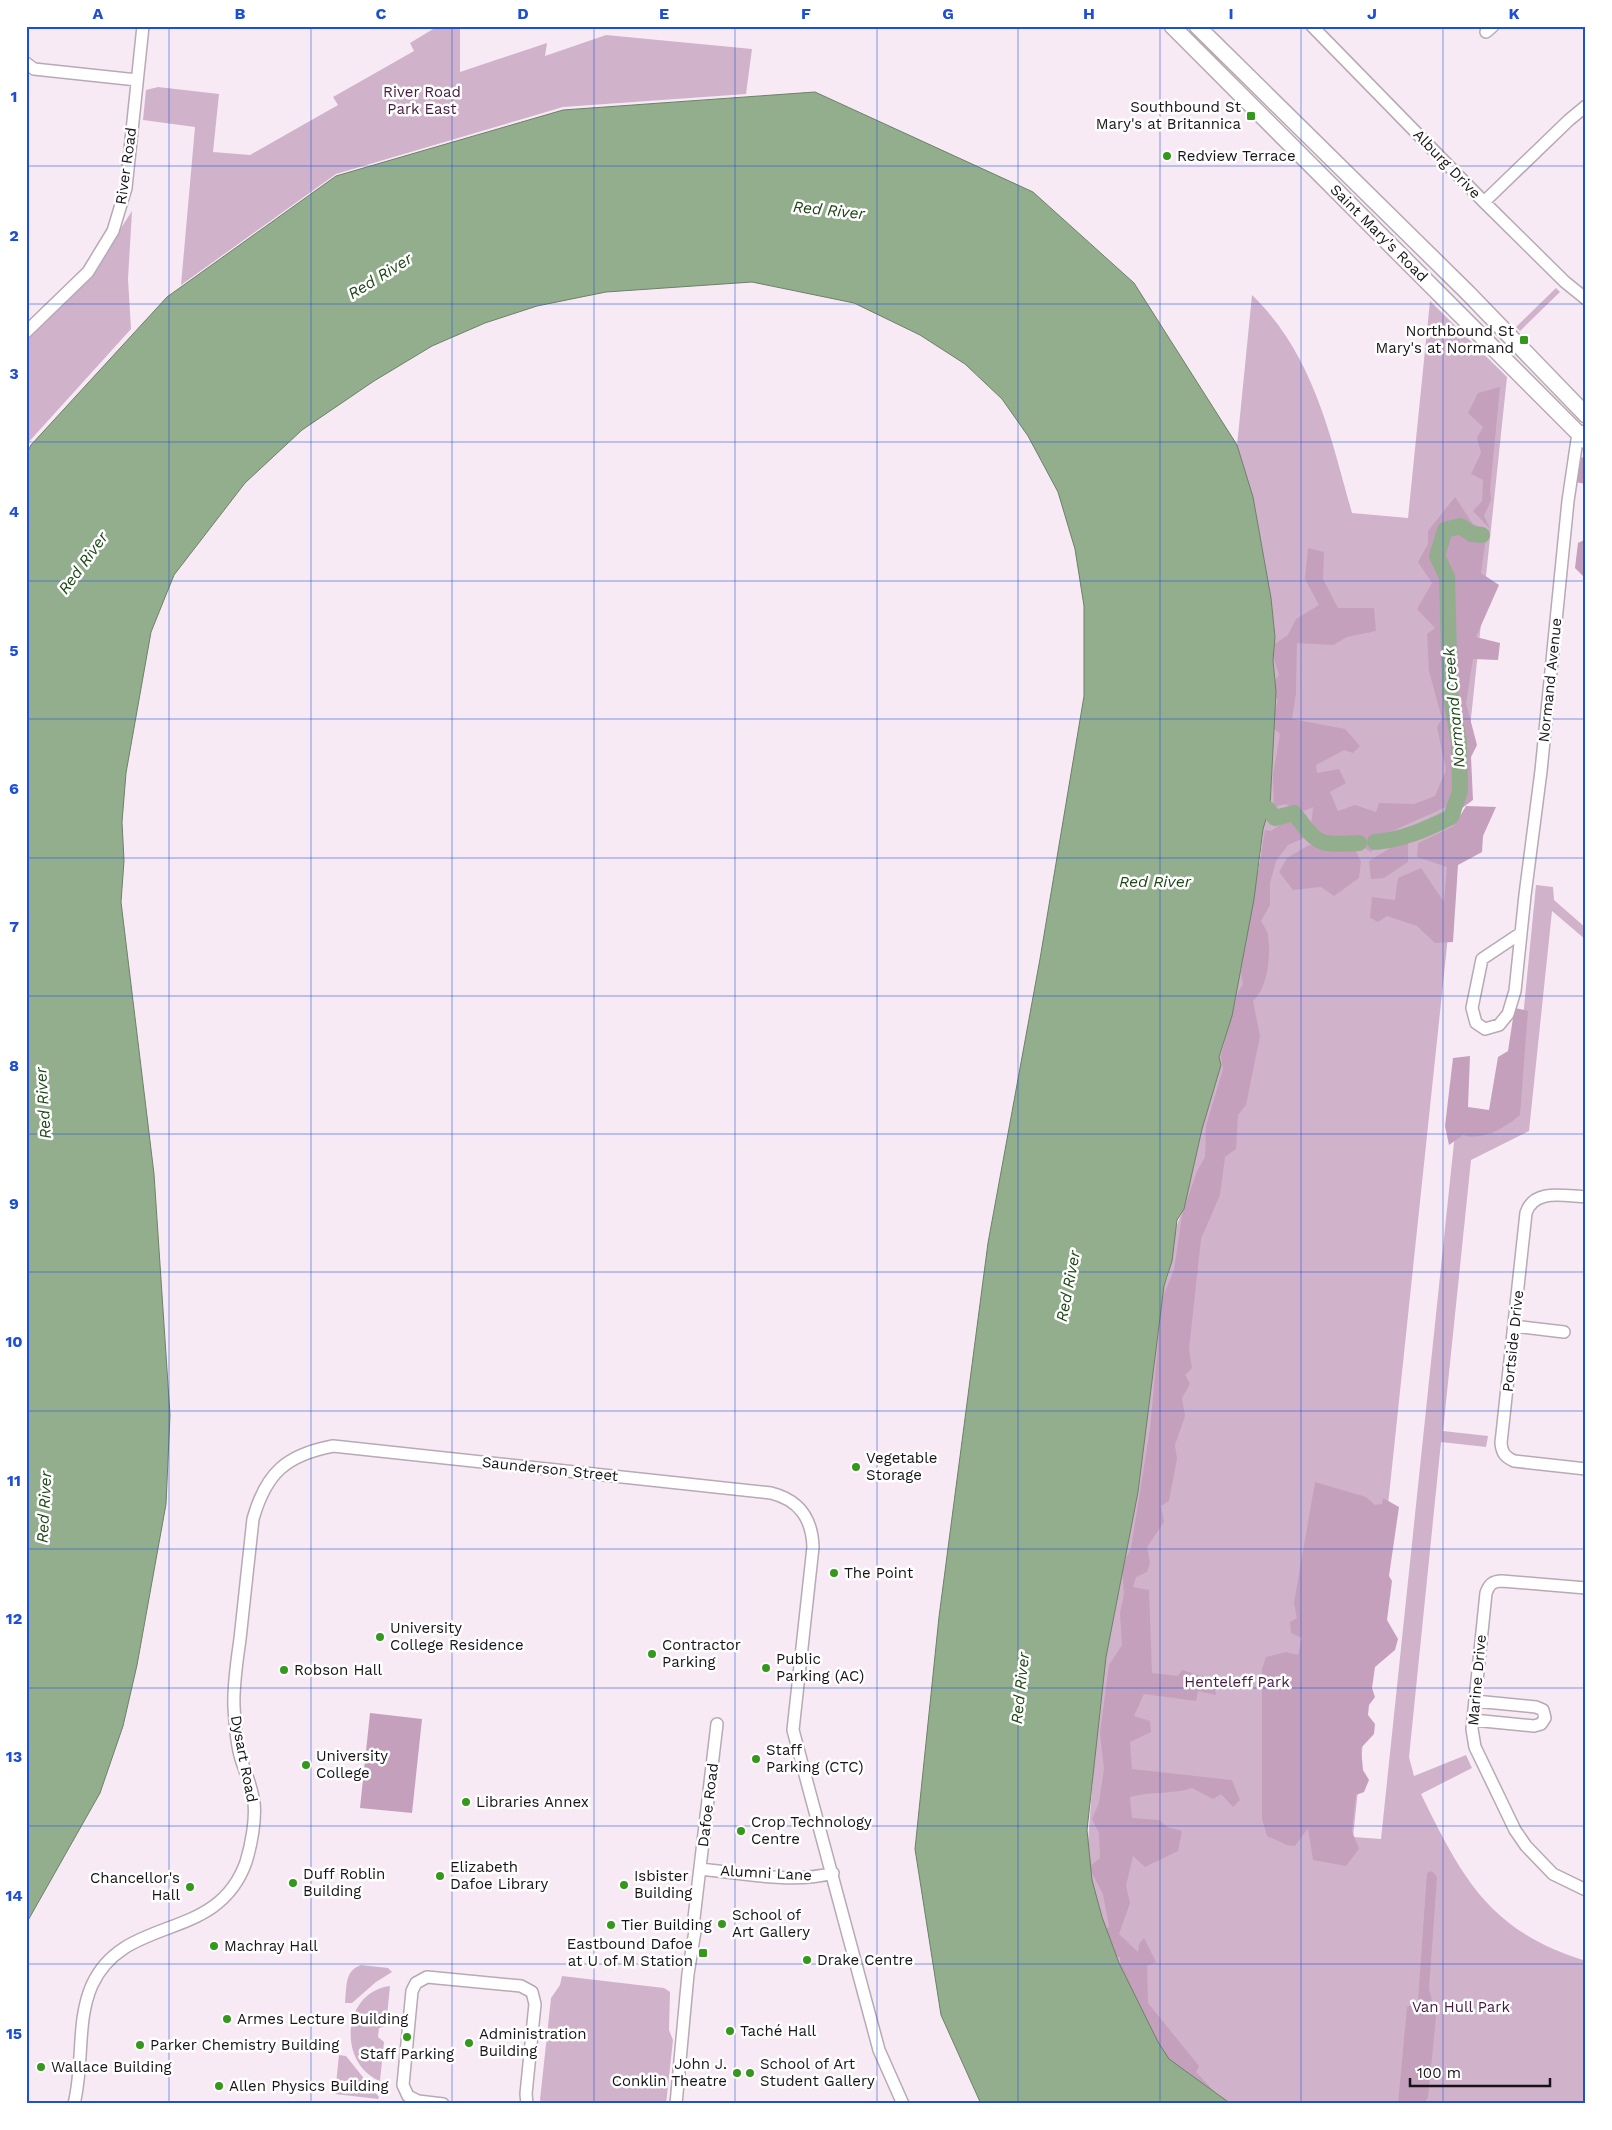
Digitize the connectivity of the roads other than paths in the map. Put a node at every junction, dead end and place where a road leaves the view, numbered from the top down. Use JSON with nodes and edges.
{"nodes":[{"id":1,"x":143,"y":26,"type":"edge"},
{"id":2,"x":1172,"y":26,"type":"edge"},
{"id":3,"x":1197,"y":26,"type":"edge"},
{"id":4,"x":1317,"y":28,"type":"edge"},
{"id":5,"x":1222,"y":51,"type":"junction"},
{"id":6,"x":26,"y":63,"type":"edge"},
{"id":7,"x":1210,"y":64,"type":"junction"},
{"id":8,"x":137,"y":80,"type":"junction"},
{"id":9,"x":1586,"y":106,"type":"edge"},
{"id":10,"x":1484,"y":202,"type":"junction"},
{"id":11,"x":1586,"y":299,"type":"edge"},
{"id":12,"x":26,"y":332,"type":"edge"},
{"id":13,"x":1586,"y":415,"type":"edge"},
{"id":14,"x":1584,"y":435,"type":"edge"},
{"id":15,"x":1521,"y":933,"type":"junction"},
{"id":16,"x":1586,"y":1196,"type":"edge"},
{"id":17,"x":1514,"y":1326,"type":"junction"},
{"id":18,"x":1564,"y":1332,"type":"dead end"},
{"id":19,"x":286,"y":1462,"type":"joint"},
{"id":20,"x":1586,"y":1469,"type":"edge"},
{"id":21,"x":1586,"y":1588,"type":"edge"},
{"id":22,"x":1475,"y":1700,"type":"junction"},
{"id":23,"x":1472,"y":1720,"type":"junction"},
{"id":24,"x":718,"y":1724,"type":"dead end"},
{"id":25,"x":700,"y":1869,"type":"junction"},
{"id":26,"x":833,"y":1873,"type":"junction"},
{"id":27,"x":1586,"y":1890,"type":"edge"},
{"id":28,"x":526,"y":2099,"type":"edge"},
{"id":29,"x":74,"y":2104,"type":"edge"},
{"id":30,"x":443,"y":2104,"type":"edge"},
{"id":31,"x":516,"y":2104,"type":"edge"},
{"id":32,"x":676,"y":2104,"type":"edge"},
{"id":33,"x":903,"y":2104,"type":"edge"}],
"edges":[{"from":1,"to":8,"type":"street","name":"River Road"},
{"from":2,"to":7,"type":"main road","name":"Saint Mary's Road"},
{"from":3,"to":5,"type":"main road","name":"Saint Mary's Road"},
{"from":4,"to":10,"type":"street","name":"Alburg Drive"},
{"from":5,"to":7,"type":"main road"},
{"from":5,"to":13,"type":"main road","name":"Saint Mary's Road"},
{"from":6,"to":8,"type":"street"},
{"from":7,"to":14,"type":"main road","name":"Saint Mary's Road"},
{"from":8,"to":12,"type":"street","name":"River Road"},
{"from":9,"to":10,"type":"street"},
{"from":10,"to":11,"type":"street","name":"Alburg Drive"},
{"from":14,"to":15,"type":"street","name":"Normand Avenue"},
{"from":15,"to":15,"type":"street","name":"Normand Avenue"},
{"from":16,"to":17,"type":"street","name":"Portside Drive"},
{"from":17,"to":18,"type":"street"},
{"from":17,"to":20,"type":"street","name":"Portside Drive"},
{"from":19,"to":26,"type":"street","name":"Saunderson Street"},
{"from":19,"to":29,"type":"street","name":"Dysart Road"},
{"from":21,"to":22,"type":"street","name":"Marine Drive"},
{"from":22,"to":23,"type":"street","name":"Marine Drive"},
{"from":22,"to":23,"type":"street"},
{"from":23,"to":27,"type":"street","name":"Marine Drive"},
{"from":24,"to":25,"type":"street","name":"Dafoe Road"},
{"from":25,"to":26,"type":"street","name":"Alumni Lane"},
{"from":25,"to":32,"type":"street","name":"Dafoe Road"},
{"from":26,"to":33,"type":"street"},
{"from":28,"to":30,"type":"street"},
{"from":28,"to":31,"type":"street"}]}
